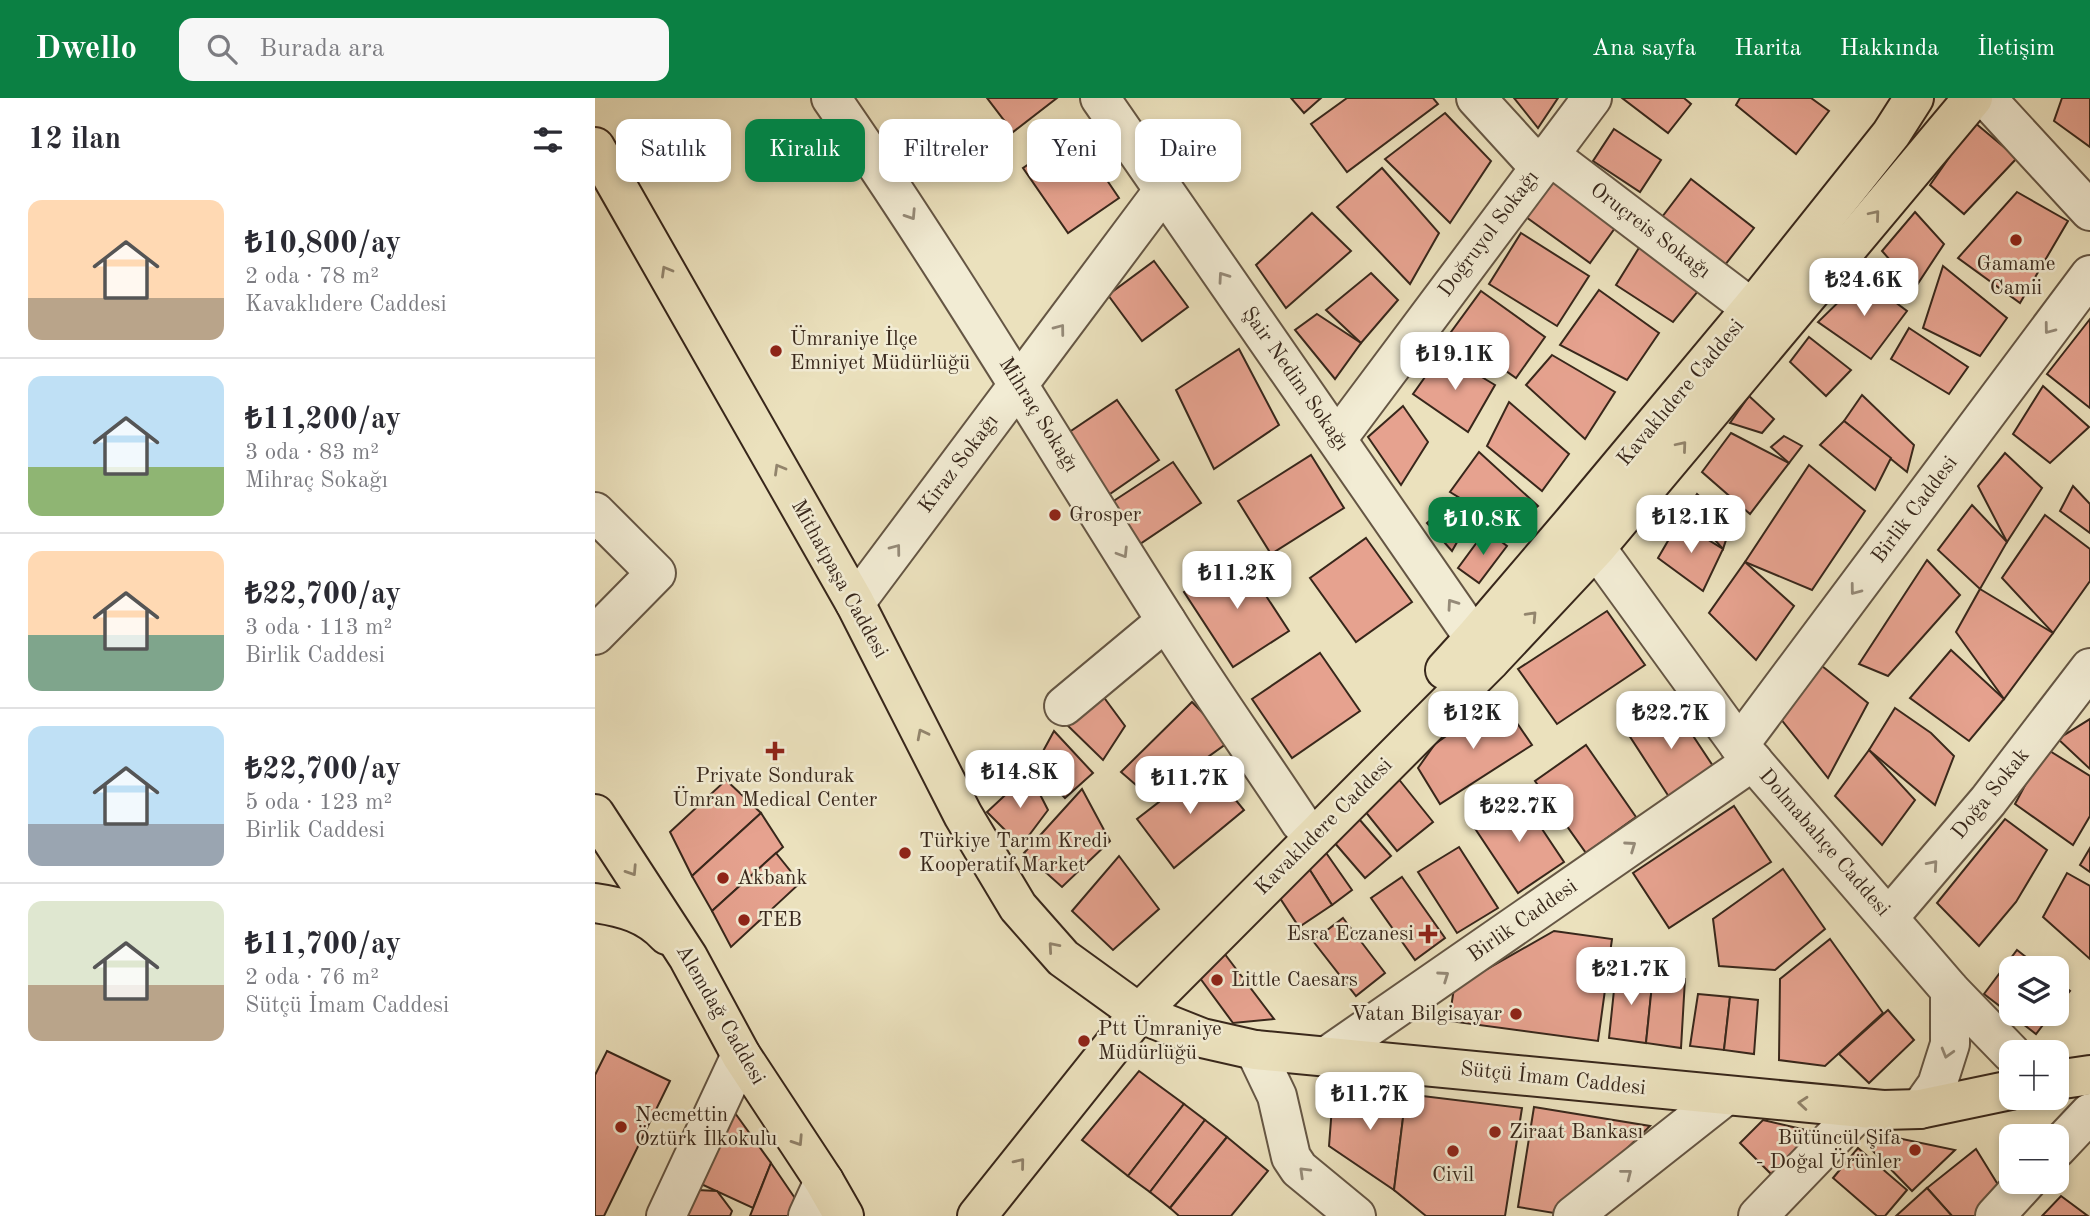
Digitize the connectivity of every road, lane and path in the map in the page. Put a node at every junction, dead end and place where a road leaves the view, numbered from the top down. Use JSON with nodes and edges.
{"nodes":[{"id":1,"x":831,"y":98,"type":"edge"},
{"id":2,"x":1476,"y":98,"type":"edge"},
{"id":3,"x":1592,"y":98,"type":"edge"},
{"id":4,"x":1914,"y":98,"type":"edge"},
{"id":5,"x":1973,"y":98,"type":"edge"},
{"id":6,"x":1986,"y":98,"type":"edge"},
{"id":7,"x":1116,"y":104,"type":"edge"},
{"id":8,"x":595,"y":147,"type":"edge"},
{"id":9,"x":1543,"y":160,"type":"junction"},
{"id":10,"x":1163,"y":191,"type":"junction"},
{"id":11,"x":2090,"y":211,"type":"edge"},
{"id":12,"x":2090,"y":275,"type":"edge"},
{"id":13,"x":1751,"y":308,"type":"junction"},
{"id":14,"x":1019,"y":384,"type":"junction"},
{"id":15,"x":1337,"y":439,"type":"junction"},
{"id":16,"x":595,"y":512,"type":"edge"},
{"id":17,"x":1585,"y":535,"type":"junction"},
{"id":18,"x":855,"y":603,"type":"junction"},
{"id":19,"x":1166,"y":621,"type":"junction"},
{"id":20,"x":595,"y":635,"type":"edge"},
{"id":21,"x":1482,"y":649,"type":"junction"},
{"id":22,"x":2090,"y":668,"type":"edge"},
{"id":23,"x":1064,"y":706,"type":"dead end"},
{"id":24,"x":1746,"y":753,"type":"junction"},
{"id":25,"x":595,"y":814,"type":"edge"},
{"id":26,"x":1307,"y":829,"type":"junction"},
{"id":27,"x":595,"y":903,"type":"edge"},
{"id":28,"x":1889,"y":917,"type":"junction"},
{"id":29,"x":688,"y":957,"type":"junction"},
{"id":30,"x":1106,"y":990,"type":"junction"},
{"id":31,"x":1950,"y":990,"type":"junction"},
{"id":32,"x":1139,"y":1013,"type":"junction"},
{"id":33,"x":1999,"y":1041,"type":"edge"},
{"id":34,"x":1255,"y":1049,"type":"junction"},
{"id":35,"x":741,"y":1055,"type":"junction"},
{"id":36,"x":1327,"y":1056,"type":"junction"},
{"id":37,"x":2090,"y":1074,"type":"edge"},
{"id":38,"x":2069,"y":1078,"type":"edge"},
{"id":39,"x":1999,"y":1093,"type":"edge"},
{"id":40,"x":1725,"y":1096,"type":"junction"},
{"id":41,"x":1862,"y":1108,"type":"junction"},
{"id":42,"x":1920,"y":1109,"type":"junction"},
{"id":43,"x":2090,"y":1113,"type":"edge"},
{"id":44,"x":2069,"y":1135,"type":"edge"},
{"id":45,"x":824,"y":1181,"type":"junction"},
{"id":46,"x":2015,"y":1194,"type":"edge"},
{"id":47,"x":666,"y":1216,"type":"edge"},
{"id":48,"x":808,"y":1216,"type":"edge"},
{"id":49,"x":844,"y":1216,"type":"edge"},
{"id":50,"x":977,"y":1216,"type":"edge"},
{"id":51,"x":1356,"y":1216,"type":"edge"},
{"id":52,"x":1573,"y":1216,"type":"edge"},
{"id":53,"x":1758,"y":1216,"type":"edge"},
{"id":54,"x":1995,"y":1216,"type":"edge"}],
"edges":[{"from":1,"to":14,"type":"street","name":"Mihraç Sokağı","one_way":true},
{"from":2,"to":9,"type":"street","name":"Oruçreis Sokağı"},
{"from":3,"to":9,"type":"street","name":"Doğruyol Sokağı"},
{"from":4,"to":13,"type":"main road","name":"Kavaklıdere Caddesi"},
{"from":17,"to":5,"type":"main road","name":"Kavaklıdere Caddesi","one_way":true},
{"from":6,"to":11,"type":"street"},
{"from":7,"to":10,"type":"street","name":"Şair Nedim Sokağı"},
{"from":18,"to":8,"type":"main road","name":"Mithatpaşa Caddesi","one_way":true},
{"from":9,"to":13,"type":"street","name":"Oruçreis Sokağı"},
{"from":9,"to":15,"type":"street","name":"Doğruyol Sokağı"},
{"from":14,"to":10,"type":"street","name":"Kiraz Sokağı","one_way":true},
{"from":15,"to":10,"type":"street","name":"Şair Nedim Sokağı","one_way":true},
{"from":12,"to":24,"type":"street","name":"Birlik Caddesi","one_way":true},
{"from":13,"to":17,"type":"main road","name":"Kavaklıdere Caddesi"},
{"from":18,"to":14,"type":"street","name":"Kiraz Sokağı","one_way":true},
{"from":14,"to":19,"type":"street","name":"Mihraç Sokağı","one_way":true},
{"from":21,"to":15,"type":"street","name":"Şair Nedim Sokağı","one_way":true},
{"from":16,"to":20,"type":"street"},
{"from":17,"to":21,"type":"main road","name":"Kavaklıdere Caddesi"},
{"from":17,"to":24,"type":"street","name":"Dolmabahçe Caddesi"},
{"from":30,"to":18,"type":"main road","name":"Mithatpaşa Caddesi","one_way":true},
{"from":19,"to":23,"type":"street"},
{"from":19,"to":26,"type":"street","name":"Mihraç Sokağı"},
{"from":21,"to":26,"type":"main road","name":"Kavaklıdere Caddesi"},
{"from":28,"to":22,"type":"street","name":"Doğa Sokak","one_way":true},
{"from":24,"to":28,"type":"street","name":"Dolmabahçe Caddesi"},
{"from":36,"to":24,"type":"street","name":"Birlik Caddesi","one_way":true},
{"from":25,"to":29,"type":"main road","name":"Alemdağ Caddesi","one_way":true},
{"from":26,"to":30,"type":"main road","name":"Kavaklıdere Caddesi"},
{"from":26,"to":32,"type":"main road","name":"Kavaklıdere Caddesi"},
{"from":27,"to":29,"type":"main road"},
{"from":28,"to":31,"type":"street","name":"Dolmabahçe Caddesi"},
{"from":29,"to":35,"type":"main road","name":"Alemdağ Caddesi"},
{"from":30,"to":32,"type":"main road","name":"Sütçü İmam Caddesi"},
{"from":31,"to":33,"type":"street","name":"Dolmabahçe Caddesi"},
{"from":31,"to":42,"type":"street","one_way":true},
{"from":32,"to":34,"type":"main road","name":"Sütçü İmam Caddesi"},
{"from":50,"to":32,"type":"main road","name":"Kavaklıdere Caddesi","one_way":true},
{"from":34,"to":36,"type":"main road","name":"Sütçü İmam Caddesi"},
{"from":51,"to":34,"type":"street","one_way":true},
{"from":35,"to":45,"type":"main road","name":"Alemdağ Caddesi","one_way":true},
{"from":35,"to":47,"type":"street"},
{"from":36,"to":40,"type":"main road","name":"Sütçü İmam Caddesi"},
{"from":37,"to":38,"type":"main road"},
{"from":39,"to":42,"type":"main road","name":"Sütçü İmam Caddesi"},
{"from":41,"to":40,"type":"main road","name":"Sütçü İmam Caddesi","one_way":true},
{"from":52,"to":40,"type":"street","one_way":true},
{"from":41,"to":42,"type":"main road","name":"Sütçü İmam Caddesi"},
{"from":41,"to":53,"type":"street"},
{"from":43,"to":44,"type":"street"},
{"from":45,"to":48,"type":"street"},
{"from":45,"to":49,"type":"main road","name":"Alemdağ Caddesi"},
{"from":46,"to":54,"type":"street"}]}
